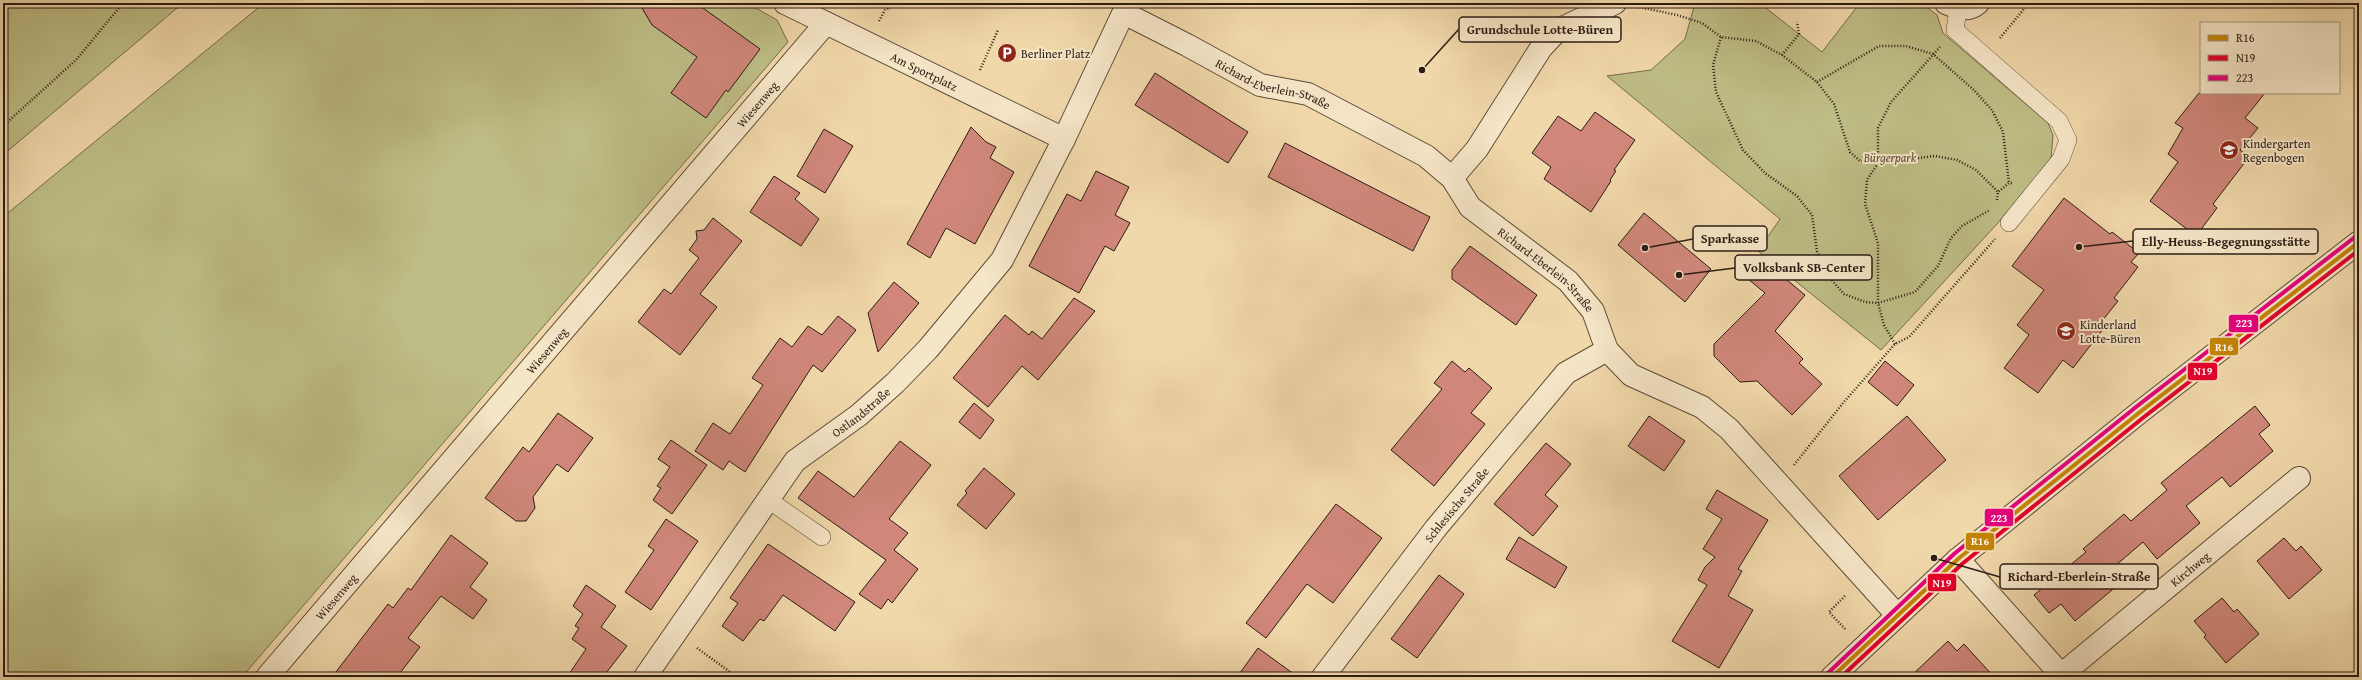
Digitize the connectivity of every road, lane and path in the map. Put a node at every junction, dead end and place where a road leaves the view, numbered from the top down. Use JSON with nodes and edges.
{"nodes":[{"id":1,"x":123,"y":3,"type":"edge"},
{"id":2,"x":785,"y":3,"type":"edge"},
{"id":3,"x":2029,"y":3,"type":"edge"},
{"id":4,"x":1624,"y":4,"type":"edge"},
{"id":5,"x":1961,"y":5,"type":"edge"},
{"id":6,"x":1126,"y":8,"type":"edge"},
{"id":7,"x":1797,"y":22,"type":"dead end"},
{"id":8,"x":826,"y":24,"type":"junction"},
{"id":9,"x":998,"y":30,"type":"dead end"},
{"id":10,"x":1955,"y":30,"type":"junction"},
{"id":11,"x":1721,"y":37,"type":"junction"},
{"id":12,"x":1782,"y":54,"type":"junction"},
{"id":13,"x":1933,"y":54,"type":"junction"},
{"id":14,"x":1985,"y":56,"type":"junction"},
{"id":15,"x":1817,"y":82,"type":"junction"},
{"id":16,"x":969,"y":93,"type":"junction"},
{"id":17,"x":3,"y":126,"type":"edge"},
{"id":18,"x":1064,"y":139,"type":"junction"},
{"id":19,"x":1878,"y":163,"type":"junction"},
{"id":20,"x":1452,"y":178,"type":"junction"},
{"id":21,"x":2009,"y":183,"type":"dead end"},
{"id":22,"x":1998,"y":192,"type":"dead end"},
{"id":23,"x":1996,"y":206,"type":"dead end"},
{"id":24,"x":2009,"y":223,"type":"joint"},
{"id":25,"x":2359,"y":242,"type":"edge"},
{"id":26,"x":1878,"y":303,"type":"junction"},
{"id":27,"x":1894,"y":344,"type":"junction"},
{"id":28,"x":1607,"y":350,"type":"junction"},
{"id":29,"x":2298,"y":478,"type":"dead end"},
{"id":30,"x":1779,"y":484,"type":"junction"},
{"id":31,"x":767,"y":499,"type":"junction"},
{"id":32,"x":822,"y":537,"type":"dead end"},
{"id":33,"x":1958,"y":559,"type":"junction"},
{"id":34,"x":1863,"y":579,"type":"junction"},
{"id":35,"x":1896,"y":615,"type":"junction"},
{"id":36,"x":676,"y":633,"type":"junction"},
{"id":37,"x":1862,"y":648,"type":"junction"},
{"id":38,"x":2062,"y":676,"type":"edge"},
{"id":39,"x":267,"y":677,"type":"edge"},
{"id":40,"x":646,"y":677,"type":"edge"},
{"id":41,"x":737,"y":677,"type":"edge"},
{"id":42,"x":1323,"y":677,"type":"edge"},
{"id":43,"x":1832,"y":677,"type":"edge"}],
"edges":[{"from":1,"to":17,"type":"path"},
{"from":2,"to":8,"type":"street","name":"Am Sportplatz"},
{"from":3,"to":14,"type":"path"},
{"from":4,"to":11,"type":"path"},
{"from":4,"to":20,"type":"street"},
{"from":5,"to":10,"type":"lane"},
{"from":6,"to":18,"type":"street"},
{"from":6,"to":20,"type":"street","name":"Richard-Eberlein-Straße"},
{"from":7,"to":12,"type":"path"},
{"from":8,"to":16,"type":"street","name":"Am Sportplatz"},
{"from":8,"to":39,"type":"street","name":"Wiesenweg"},
{"from":9,"to":16,"type":"path"},
{"from":10,"to":13,"type":"path"},
{"from":10,"to":14,"type":"lane"},
{"from":11,"to":12,"type":"path"},
{"from":11,"to":26,"type":"path"},
{"from":12,"to":15,"type":"path"},
{"from":13,"to":15,"type":"path"},
{"from":13,"to":19,"type":"path"},
{"from":13,"to":21,"type":"path"},
{"from":14,"to":24,"type":"lane"},
{"from":15,"to":19,"type":"path"},
{"from":16,"to":18,"type":"street","name":"Am Sportplatz"},
{"from":18,"to":31,"type":"street","name":"Ostlandstraße"},
{"from":19,"to":22,"type":"path"},
{"from":19,"to":26,"type":"path"},
{"from":20,"to":28,"type":"street","name":"Richard-Eberlein-Straße"},
{"from":23,"to":26,"type":"path"},
{"from":24,"to":27,"type":"path"},
{"from":25,"to":33,"type":"street"},
{"from":26,"to":27,"type":"path"},
{"from":27,"to":30,"type":"path"},
{"from":28,"to":30,"type":"street","name":"Richard-Eberlein-Straße"},
{"from":28,"to":42,"type":"street","name":"Schlesische Straße"},
{"from":29,"to":38,"type":"street","name":"Kirchweg"},
{"from":30,"to":34,"type":"street","name":"Richard-Eberlein-Straße"},
{"from":31,"to":32,"type":"lane"},
{"from":31,"to":36,"type":"street","name":"Ostlandstraße"},
{"from":33,"to":35,"type":"street"},
{"from":33,"to":38,"type":"street","name":"Kirchweg"},
{"from":34,"to":35,"type":"street","name":"Richard-Eberlein-Straße"},
{"from":34,"to":37,"type":"path"},
{"from":35,"to":37,"type":"street"},
{"from":36,"to":40,"type":"street","name":"Ostlandstraße"},
{"from":36,"to":41,"type":"path"},
{"from":37,"to":43,"type":"street"}]}
